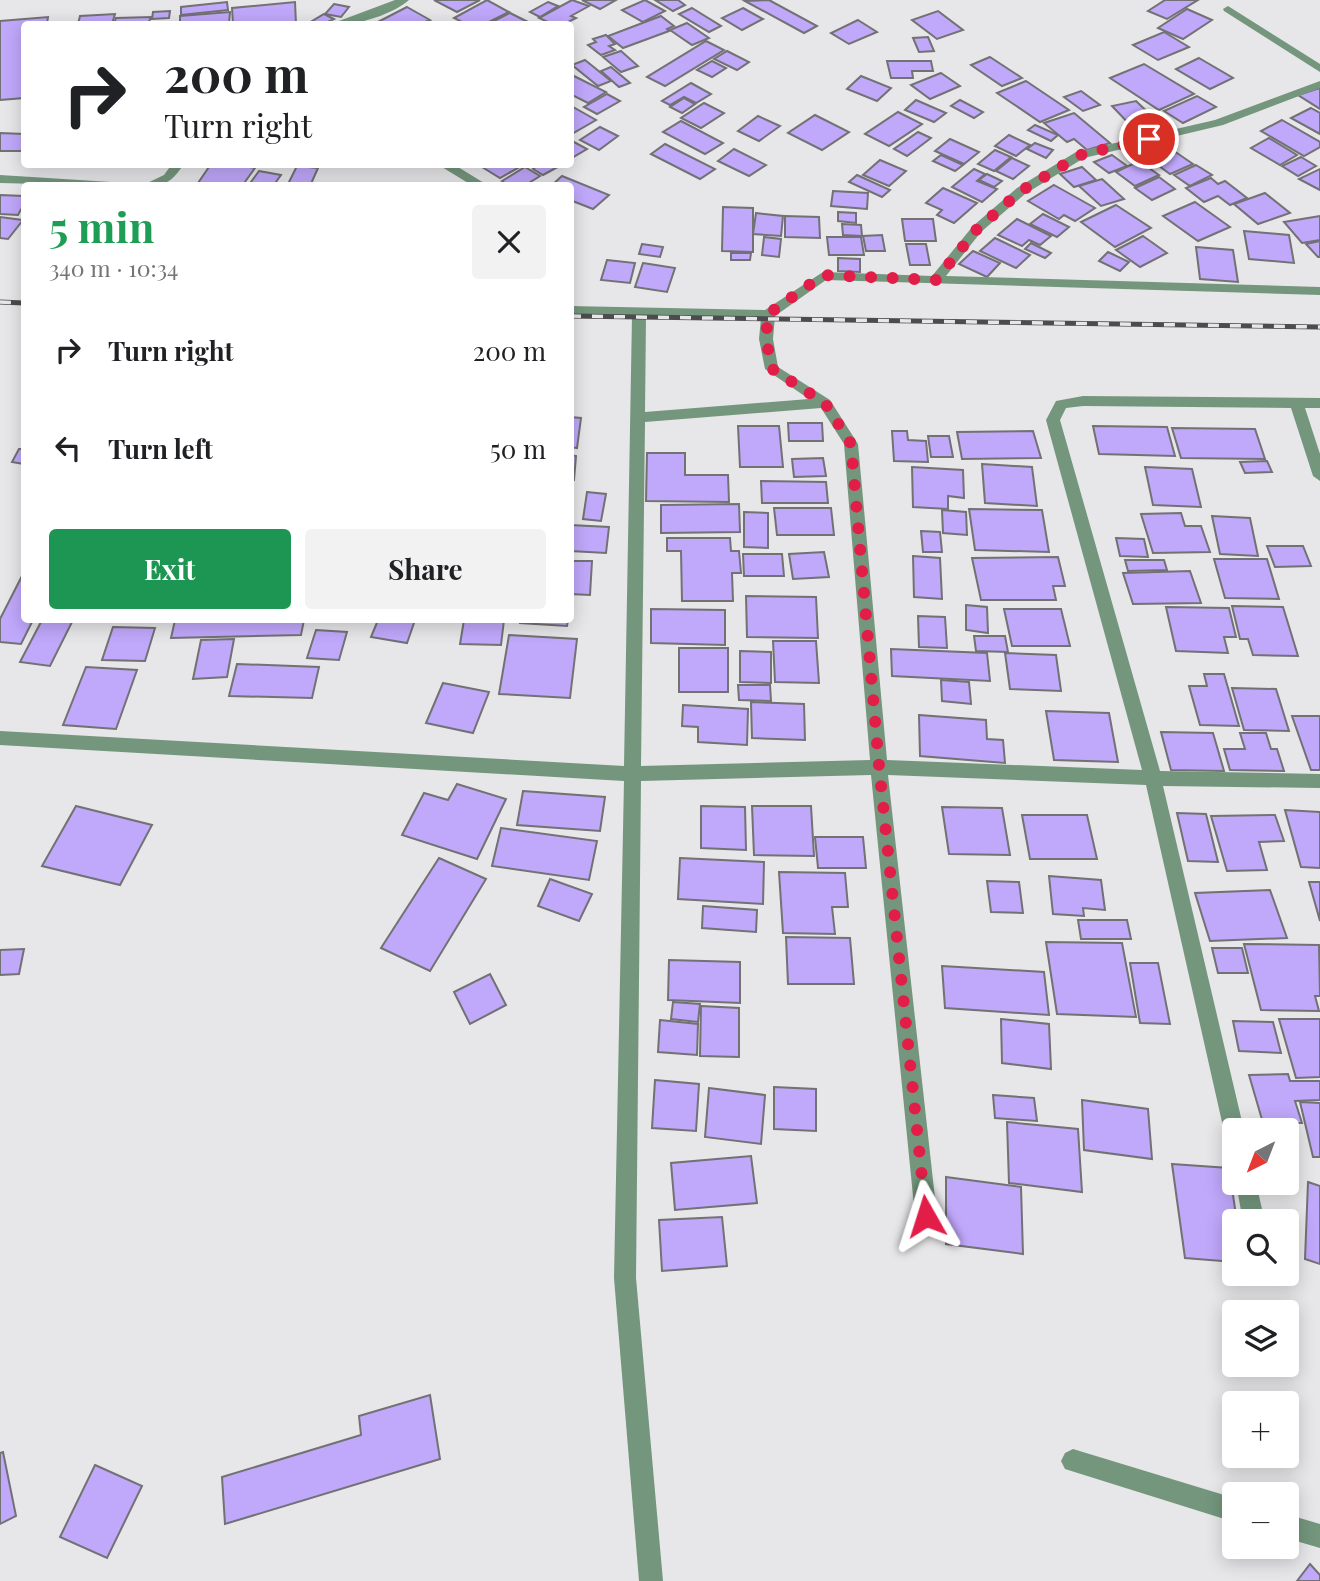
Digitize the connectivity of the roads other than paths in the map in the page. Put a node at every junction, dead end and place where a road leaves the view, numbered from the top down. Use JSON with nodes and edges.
{"nodes":[{"id":1,"x":404,"y":0,"type":"edge"},
{"id":2,"x":1228,"y":9,"type":"dead end"},
{"id":3,"x":368,"y":11,"type":"junction"},
{"id":4,"x":343,"y":21,"type":"edge"},
{"id":5,"x":363,"y":21,"type":"edge"},
{"id":6,"x":1320,"y":69,"type":"edge"},
{"id":7,"x":1320,"y":84,"type":"edge"},
{"id":8,"x":175,"y":168,"type":"edge"},
{"id":9,"x":450,"y":168,"type":"edge"},
{"id":10,"x":0,"y":179,"type":"edge"},
{"id":11,"x":48,"y":182,"type":"edge"},
{"id":12,"x":158,"y":182,"type":"edge"},
{"id":13,"x":476,"y":182,"type":"edge"},
{"id":14,"x":936,"y":280,"type":"junction"},
{"id":15,"x":1320,"y":290,"type":"edge"},
{"id":16,"x":574,"y":310,"type":"edge"},
{"id":17,"x":639,"y":313,"type":"junction"},
{"id":18,"x":768,"y":314,"type":"junction"},
{"id":19,"x":1296,"y":402,"type":"junction"},
{"id":20,"x":825,"y":403,"type":"junction"},
{"id":21,"x":1320,"y":403,"type":"edge"},
{"id":22,"x":636,"y":418,"type":"junction"},
{"id":23,"x":1320,"y":476,"type":"edge"},
{"id":24,"x":0,"y":738,"type":"edge"},
{"id":25,"x":879,"y":766,"type":"junction"},
{"id":26,"x":632,"y":774,"type":"junction"},
{"id":27,"x":1153,"y":778,"type":"junction"},
{"id":28,"x":1320,"y":780,"type":"edge"},
{"id":29,"x":1231,"y":1118,"type":"edge"},
{"id":30,"x":926,"y":1216,"type":"dead end"},
{"id":31,"x":1073,"y":1461,"type":"dead end"},
{"id":32,"x":1222,"y":1506,"type":"edge"},
{"id":33,"x":1299,"y":1530,"type":"edge"},
{"id":34,"x":1320,"y":1536,"type":"edge"},
{"id":35,"x":651,"y":1581,"type":"edge"}],
"edges":[{"from":1,"to":3,"type":"street"},
{"from":2,"to":6,"type":"street"},
{"from":3,"to":4,"type":"street"},
{"from":3,"to":5,"type":"street"},
{"from":7,"to":14,"type":"street"},
{"from":8,"to":12,"type":"street"},
{"from":9,"to":13,"type":"street"},
{"from":10,"to":11,"type":"street"},
{"from":14,"to":15,"type":"street"},
{"from":14,"to":18,"type":"street"},
{"from":16,"to":17,"type":"street"},
{"from":17,"to":18,"type":"street"},
{"from":17,"to":22,"type":"street"},
{"from":18,"to":20,"type":"street"},
{"from":19,"to":21,"type":"street"},
{"from":19,"to":23,"type":"street"},
{"from":19,"to":27,"type":"street"},
{"from":20,"to":22,"type":"street"},
{"from":20,"to":25,"type":"street"},
{"from":22,"to":26,"type":"street"},
{"from":24,"to":26,"type":"street"},
{"from":25,"to":26,"type":"street"},
{"from":25,"to":27,"type":"street"},
{"from":25,"to":30,"type":"street"},
{"from":26,"to":35,"type":"street"},
{"from":27,"to":28,"type":"street"},
{"from":27,"to":29,"type":"street"},
{"from":31,"to":32,"type":"street"},
{"from":33,"to":34,"type":"street"}]}
